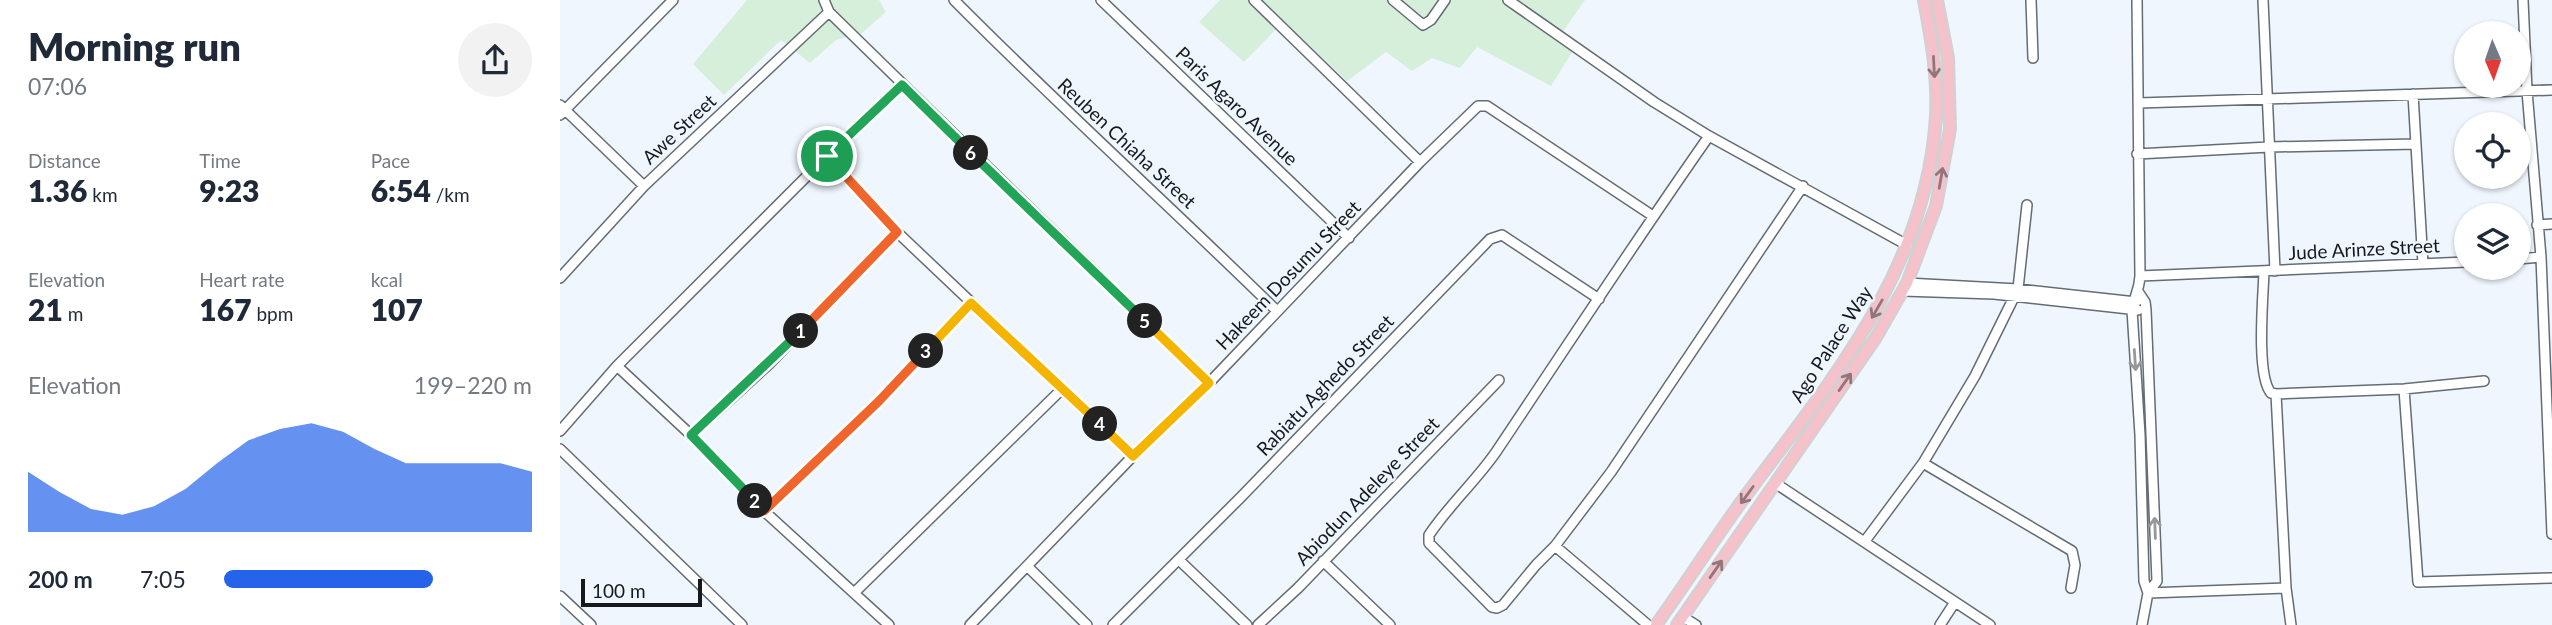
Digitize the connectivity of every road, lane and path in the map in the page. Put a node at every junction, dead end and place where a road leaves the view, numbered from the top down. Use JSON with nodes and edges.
{"nodes":[{"id":1,"x":673,"y":0,"type":"edge"},
{"id":2,"x":824,"y":0,"type":"edge"},
{"id":3,"x":954,"y":0,"type":"edge"},
{"id":4,"x":1101,"y":0,"type":"edge"},
{"id":5,"x":1254,"y":0,"type":"edge"},
{"id":6,"x":1393,"y":0,"type":"edge"},
{"id":7,"x":1445,"y":0,"type":"edge"},
{"id":8,"x":1508,"y":0,"type":"edge"},
{"id":9,"x":1924,"y":0,"type":"edge"},
{"id":10,"x":1937,"y":0,"type":"edge"},
{"id":11,"x":2031,"y":0,"type":"edge"},
{"id":12,"x":2137,"y":0,"type":"edge"},
{"id":13,"x":2263,"y":0,"type":"edge"},
{"id":14,"x":2523,"y":0,"type":"edge"},
{"id":15,"x":829,"y":12,"type":"junction"},
{"id":16,"x":2524,"y":21,"type":"edge"},
{"id":17,"x":2034,"y":58,"type":"dead end"},
{"id":18,"x":902,"y":85,"type":"junction"},
{"id":19,"x":2552,"y":90,"type":"edge"},
{"id":20,"x":2531,"y":91,"type":"edge"},
{"id":21,"x":2454,"y":92,"type":"edge"},
{"id":22,"x":2413,"y":93,"type":"junction"},
{"id":23,"x":2528,"y":98,"type":"edge"},
{"id":24,"x":2268,"y":100,"type":"junction"},
{"id":25,"x":2139,"y":103,"type":"junction"},
{"id":26,"x":562,"y":110,"type":"edge"},
{"id":27,"x":1709,"y":136,"type":"junction"},
{"id":28,"x":2416,"y":144,"type":"junction"},
{"id":29,"x":2269,"y":147,"type":"junction"},
{"id":30,"x":2137,"y":154,"type":"junction"},
{"id":31,"x":827,"y":156,"type":"junction"},
{"id":32,"x":1420,"y":162,"type":"junction"},
{"id":33,"x":644,"y":186,"type":"junction"},
{"id":34,"x":1803,"y":186,"type":"junction"},
{"id":35,"x":2027,"y":205,"type":"dead end"},
{"id":36,"x":1653,"y":216,"type":"junction"},
{"id":37,"x":2552,"y":224,"type":"edge"},
{"id":38,"x":2537,"y":225,"type":"junction"},
{"id":39,"x":897,"y":232,"type":"junction"},
{"id":40,"x":1349,"y":238,"type":"junction"},
{"id":41,"x":1907,"y":245,"type":"junction"},
{"id":42,"x":2541,"y":257,"type":"junction"},
{"id":43,"x":2531,"y":258,"type":"edge"},
{"id":44,"x":2454,"y":263,"type":"edge"},
{"id":45,"x":2423,"y":264,"type":"junction"},
{"id":46,"x":2275,"y":271,"type":"junction"},
{"id":47,"x":2264,"y":272,"type":"junction"},
{"id":48,"x":2140,"y":276,"type":"junction"},
{"id":49,"x":560,"y":278,"type":"edge"},
{"id":50,"x":1905,"y":287,"type":"junction"},
{"id":51,"x":2016,"y":293,"type":"junction"},
{"id":52,"x":1600,"y":299,"type":"junction"},
{"id":53,"x":971,"y":303,"type":"junction"},
{"id":54,"x":2139,"y":303,"type":"junction"},
{"id":55,"x":1277,"y":311,"type":"junction"},
{"id":56,"x":617,"y":366,"type":"junction"},
{"id":57,"x":1499,"y":380,"type":"dead end"},
{"id":58,"x":2484,"y":381,"type":"dead end"},
{"id":59,"x":1209,"y":383,"type":"junction"},
{"id":60,"x":1063,"y":388,"type":"junction"},
{"id":61,"x":2404,"y":389,"type":"junction"},
{"id":62,"x":2276,"y":394,"type":"junction"},
{"id":63,"x":560,"y":431,"type":"edge"},
{"id":64,"x":691,"y":435,"type":"junction"},
{"id":65,"x":560,"y":449,"type":"edge"},
{"id":66,"x":1133,"y":456,"type":"junction"},
{"id":67,"x":1923,"y":463,"type":"junction"},
{"id":68,"x":1775,"y":482,"type":"junction"},
{"id":69,"x":764,"y":511,"type":"junction"},
{"id":70,"x":2552,"y":534,"type":"edge"},
{"id":71,"x":1865,"y":541,"type":"junction"},
{"id":72,"x":1556,"y":546,"type":"junction"},
{"id":73,"x":1179,"y":560,"type":"junction"},
{"id":74,"x":1323,"y":561,"type":"junction"},
{"id":75,"x":1027,"y":566,"type":"junction"},
{"id":76,"x":2552,"y":578,"type":"edge"},
{"id":77,"x":2071,"y":588,"type":"dead end"},
{"id":78,"x":2287,"y":588,"type":"junction"},
{"id":79,"x":855,"y":592,"type":"junction"},
{"id":80,"x":2148,"y":593,"type":"junction"},
{"id":81,"x":560,"y":596,"type":"edge"},
{"id":82,"x":1955,"y":602,"type":"junction"},
{"id":83,"x":1680,"y":621,"type":"edge"},
{"id":84,"x":591,"y":625,"type":"edge"},
{"id":85,"x":742,"y":625,"type":"edge"},
{"id":86,"x":888,"y":625,"type":"edge"},
{"id":87,"x":970,"y":625,"type":"edge"},
{"id":88,"x":1087,"y":625,"type":"edge"},
{"id":89,"x":1113,"y":625,"type":"edge"},
{"id":90,"x":1247,"y":625,"type":"edge"},
{"id":91,"x":1258,"y":625,"type":"edge"},
{"id":92,"x":1390,"y":625,"type":"edge"},
{"id":93,"x":1648,"y":625,"type":"edge"},
{"id":94,"x":1656,"y":625,"type":"edge"},
{"id":95,"x":1696,"y":625,"type":"edge"},
{"id":96,"x":1940,"y":625,"type":"edge"},
{"id":97,"x":1990,"y":625,"type":"edge"},
{"id":98,"x":2142,"y":625,"type":"edge"},
{"id":99,"x":2291,"y":625,"type":"edge"}],
"edges":[{"from":1,"to":26,"type":"street"},
{"from":2,"to":15,"type":"street"},
{"from":3,"to":55,"type":"street","name":"Reuben Chiaha Street"},
{"from":4,"to":40,"type":"street","name":"Paris Agaro Avenue"},
{"from":5,"to":32,"type":"street"},
{"from":6,"to":7,"type":"street"},
{"from":8,"to":27,"type":"street"},
{"from":9,"to":41,"type":"main road","name":"Ago Palace Way","one_way":true},
{"from":50,"to":10,"type":"main road","name":"Ago Palace Way","one_way":true},
{"from":11,"to":17,"type":"street"},
{"from":12,"to":25,"type":"street"},
{"from":13,"to":24,"type":"street"},
{"from":14,"to":16,"type":"street"},
{"from":15,"to":18,"type":"street"},
{"from":15,"to":33,"type":"street","name":"Awe Street"},
{"from":18,"to":31,"type":"street"},
{"from":18,"to":59,"type":"street"},
{"from":19,"to":20,"type":"street"},
{"from":21,"to":22,"type":"street"},
{"from":22,"to":24,"type":"street"},
{"from":22,"to":28,"type":"street"},
{"from":23,"to":38,"type":"street"},
{"from":24,"to":25,"type":"street"},
{"from":24,"to":29,"type":"street"},
{"from":25,"to":30,"type":"street"},
{"from":26,"to":33,"type":"street"},
{"from":27,"to":34,"type":"street"},
{"from":27,"to":36,"type":"street"},
{"from":28,"to":29,"type":"street"},
{"from":28,"to":45,"type":"street"},
{"from":29,"to":30,"type":"street"},
{"from":29,"to":46,"type":"street"},
{"from":30,"to":48,"type":"street"},
{"from":31,"to":39,"type":"street"},
{"from":31,"to":56,"type":"street"},
{"from":32,"to":36,"type":"street","name":"Hakeem Dosumu Street"},
{"from":32,"to":40,"type":"street","name":"Hakeem Dosumu Street"},
{"from":33,"to":49,"type":"street","name":"Awe Street"},
{"from":34,"to":41,"type":"street"},
{"from":34,"to":72,"type":"street"},
{"from":35,"to":51,"type":"street"},
{"from":36,"to":52,"type":"street"},
{"from":37,"to":38,"type":"street"},
{"from":38,"to":42,"type":"street"},
{"from":39,"to":53,"type":"street"},
{"from":39,"to":64,"type":"street"},
{"from":40,"to":55,"type":"street","name":"Hakeem Dosumu Street"},
{"from":41,"to":94,"type":"main road","name":"Ago Palace Way","one_way":true},
{"from":42,"to":43,"type":"street"},
{"from":42,"to":70,"type":"street"},
{"from":44,"to":45,"type":"street","name":"Jude Arinze Street"},
{"from":45,"to":46,"type":"street","name":"Jude Arinze Street"},
{"from":46,"to":47,"type":"street","name":"Jude Arinze Street"},
{"from":47,"to":48,"type":"street","name":"Jude Arinze Street"},
{"from":47,"to":62,"type":"street"},
{"from":48,"to":54,"type":"street"},
{"from":50,"to":51,"type":"street"},
{"from":68,"to":50,"type":"main road","name":"Ago Palace Way","one_way":true},
{"from":51,"to":54,"type":"street"},
{"from":51,"to":67,"type":"street"},
{"from":52,"to":72,"type":"street"},
{"from":52,"to":73,"type":"street","name":"Rabiatu Aghedo Street"},
{"from":53,"to":60,"type":"street"},
{"from":53,"to":69,"type":"street"},
{"from":54,"to":80,"type":"street","one_way":true},
{"from":80,"to":54,"type":"street","one_way":true},
{"from":55,"to":59,"type":"street","name":"Hakeem Dosumu Street"},
{"from":56,"to":63,"type":"street"},
{"from":56,"to":64,"type":"street"},
{"from":57,"to":74,"type":"street","name":"Abiodun Adeleye Street"},
{"from":58,"to":61,"type":"street"},
{"from":59,"to":66,"type":"street","name":"Hakeem Dosumu Street"},
{"from":60,"to":66,"type":"street"},
{"from":60,"to":79,"type":"street"},
{"from":61,"to":62,"type":"street"},
{"from":61,"to":76,"type":"street"},
{"from":62,"to":78,"type":"street"},
{"from":64,"to":69,"type":"street"},
{"from":65,"to":85,"type":"street"},
{"from":66,"to":75,"type":"street","name":"Hakeem Dosumu Street"},
{"from":67,"to":71,"type":"street"},
{"from":67,"to":77,"type":"street"},
{"from":68,"to":71,"type":"street"},
{"from":83,"to":68,"type":"main road","name":"Ago Palace Way","one_way":true},
{"from":69,"to":79,"type":"street"},
{"from":71,"to":82,"type":"street"},
{"from":72,"to":93,"type":"street"},
{"from":73,"to":89,"type":"street","name":"Rabiatu Aghedo Street"},
{"from":73,"to":90,"type":"street"},
{"from":74,"to":91,"type":"street","name":"Abiodun Adeleye Street"},
{"from":74,"to":92,"type":"street"},
{"from":75,"to":87,"type":"street","name":"Hakeem Dosumu Street"},
{"from":75,"to":88,"type":"street"},
{"from":78,"to":80,"type":"street"},
{"from":78,"to":99,"type":"street"},
{"from":79,"to":86,"type":"street"},
{"from":80,"to":98,"type":"street"},
{"from":81,"to":84,"type":"street"},
{"from":82,"to":96,"type":"street"},
{"from":82,"to":97,"type":"street"},
{"from":83,"to":95,"type":"street"}]}
